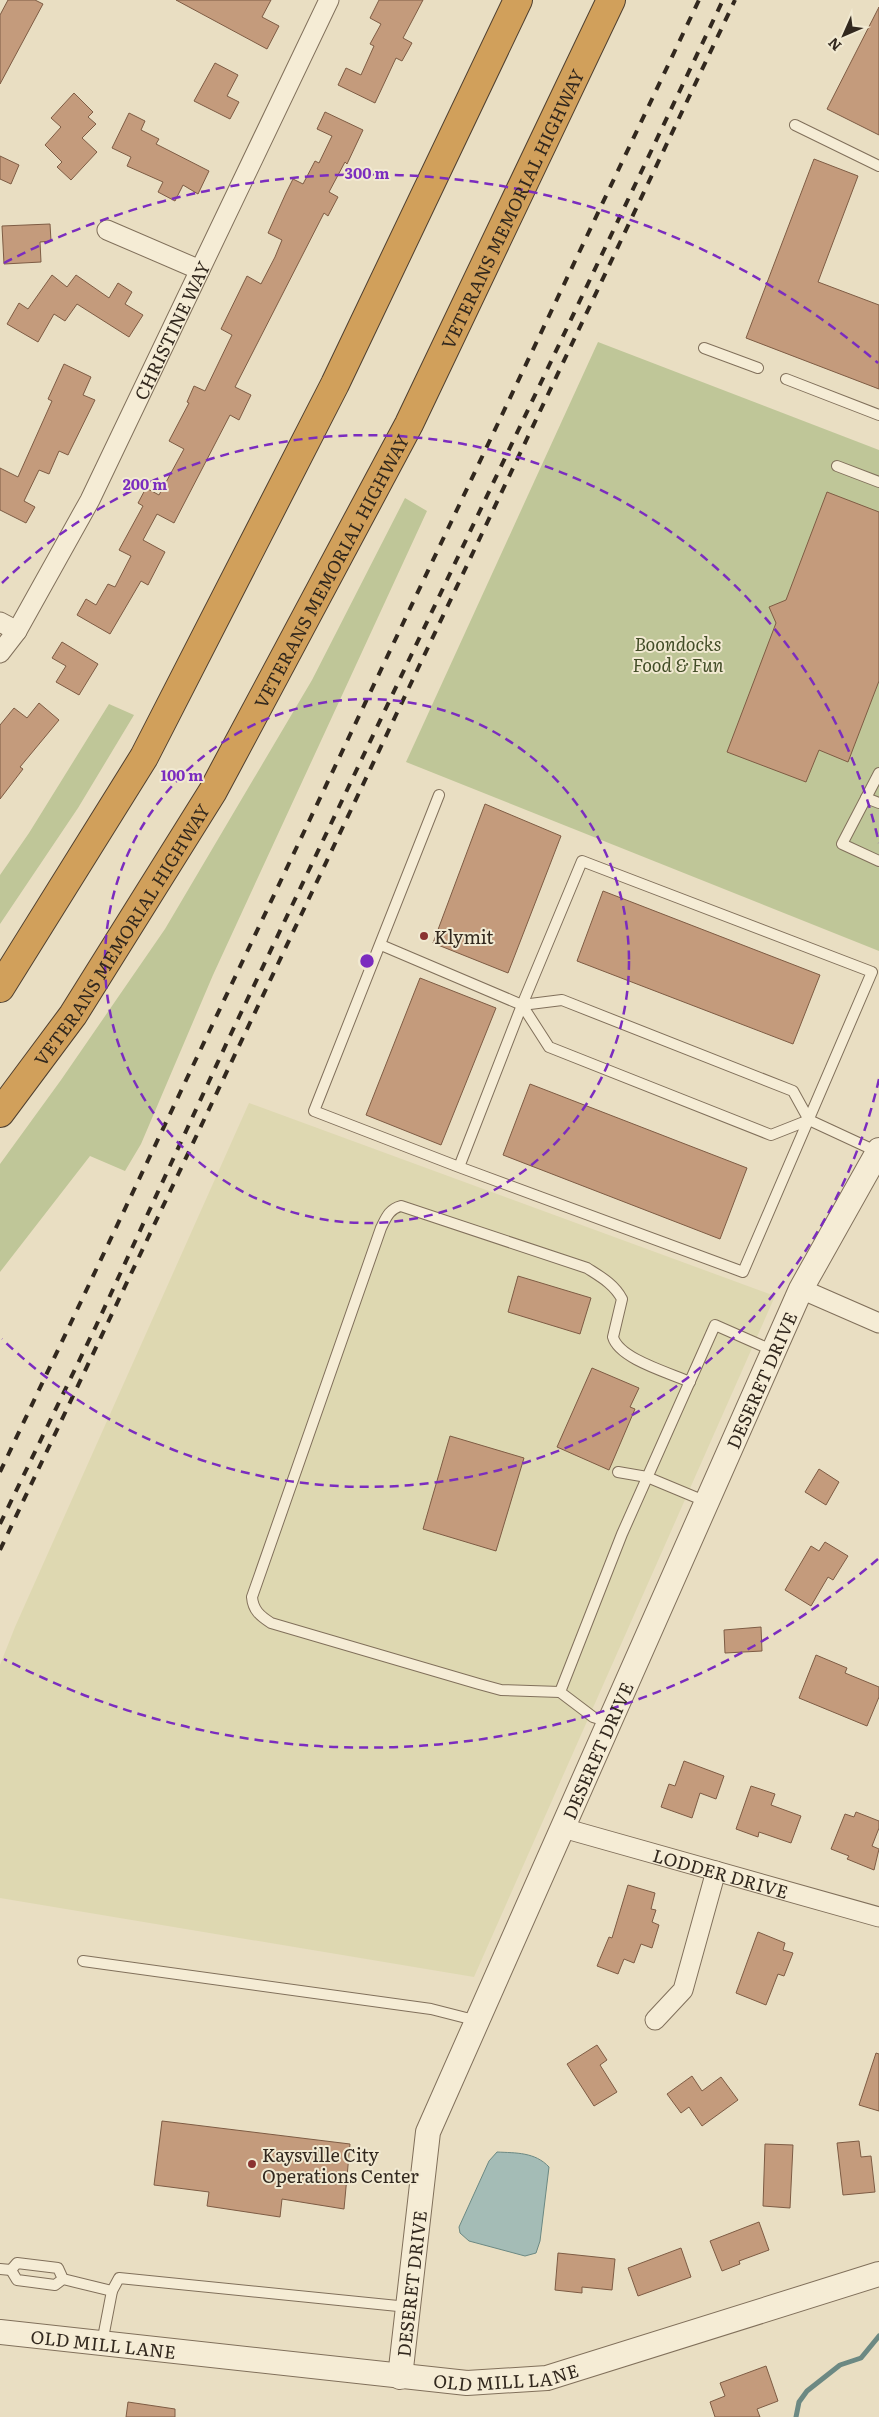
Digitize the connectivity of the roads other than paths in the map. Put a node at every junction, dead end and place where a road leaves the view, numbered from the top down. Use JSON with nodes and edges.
{"nodes":[{"id":1,"x":329,"y":0,"type":"edge"},
{"id":2,"x":518,"y":0,"type":"edge"},
{"id":3,"x":610,"y":0,"type":"edge"},
{"id":4,"x":795,"y":126,"type":"dead end"},
{"id":5,"x":879,"y":166,"type":"edge"},
{"id":6,"x":107,"y":230,"type":"dead end"},
{"id":7,"x":200,"y":270,"type":"junction"},
{"id":8,"x":704,"y":348,"type":"dead end"},
{"id":9,"x":758,"y":368,"type":"dead end"},
{"id":10,"x":786,"y":379,"type":"dead end"},
{"id":11,"x":879,"y":415,"type":"edge"},
{"id":12,"x":837,"y":466,"type":"dead end"},
{"id":13,"x":879,"y":482,"type":"edge"},
{"id":14,"x":0,"y":622,"type":"edge"},
{"id":15,"x":17,"y":631,"type":"junction"},
{"id":16,"x":0,"y":653,"type":"edge"},
{"id":17,"x":879,"y":773,"type":"edge"},
{"id":18,"x":439,"y":795,"type":"dead end"},
{"id":19,"x":866,"y":798,"type":"junction"},
{"id":20,"x":879,"y":803,"type":"edge"},
{"id":21,"x":879,"y":861,"type":"edge"},
{"id":22,"x":380,"y":945,"type":"junction"},
{"id":23,"x":0,"y":988,"type":"edge"},
{"id":24,"x":522,"y":1005,"type":"junction"},
{"id":25,"x":0,"y":1113,"type":"edge"},
{"id":26,"x":809,"y":1120,"type":"junction"},
{"id":27,"x":878,"y":1151,"type":"edge"},
{"id":28,"x":459,"y":1168,"type":"junction"},
{"id":29,"x":801,"y":1289,"type":"junction"},
{"id":30,"x":879,"y":1324,"type":"edge"},
{"id":31,"x":774,"y":1351,"type":"junction"},
{"id":32,"x":690,"y":1382,"type":"junction"},
{"id":33,"x":618,"y":1472,"type":"dead end"},
{"id":34,"x":647,"y":1477,"type":"junction"},
{"id":35,"x":707,"y":1502,"type":"junction"},
{"id":36,"x":560,"y":1692,"type":"junction"},
{"id":37,"x":609,"y":1722,"type":"junction"},
{"id":38,"x":563,"y":1828,"type":"junction"},
{"id":39,"x":716,"y":1871,"type":"junction"},
{"id":40,"x":879,"y":1917,"type":"edge"},
{"id":41,"x":83,"y":1961,"type":"dead end"},
{"id":42,"x":655,"y":2020,"type":"dead end"},
{"id":43,"x":478,"y":2021,"type":"junction"},
{"id":44,"x":0,"y":2269,"type":"edge"},
{"id":45,"x":11,"y":2270,"type":"junction"},
{"id":46,"x":879,"y":2274,"type":"edge"},
{"id":47,"x":63,"y":2279,"type":"junction"},
{"id":48,"x":112,"y":2291,"type":"junction"},
{"id":49,"x":408,"y":2307,"type":"junction"},
{"id":50,"x":0,"y":2332,"type":"edge"},
{"id":51,"x":102,"y":2343,"type":"junction"},
{"id":52,"x":400,"y":2377,"type":"junction"}],
"edges":[{"from":1,"to":7,"type":"street","name":"CHRISTINE WAY"},
{"from":2,"to":23,"type":"highway"},
{"from":3,"to":25,"type":"highway","name":"VETERANS MEMORIAL HIGHWAY"},
{"from":4,"to":5,"type":"lane"},
{"from":6,"to":7,"type":"street"},
{"from":7,"to":15,"type":"street","name":"CHRISTINE WAY"},
{"from":8,"to":9,"type":"lane"},
{"from":10,"to":11,"type":"lane"},
{"from":12,"to":13,"type":"lane"},
{"from":14,"to":15,"type":"street"},
{"from":15,"to":16,"type":"street","name":"CHRISTINE WAY"},
{"from":17,"to":19,"type":"lane"},
{"from":18,"to":22,"type":"lane"},
{"from":19,"to":20,"type":"lane"},
{"from":19,"to":21,"type":"lane"},
{"from":22,"to":24,"type":"lane"},
{"from":22,"to":28,"type":"lane"},
{"from":24,"to":26,"type":"lane"},
{"from":24,"to":26,"type":"lane"},
{"from":24,"to":26,"type":"lane"},
{"from":24,"to":28,"type":"lane"},
{"from":26,"to":27,"type":"lane"},
{"from":26,"to":28,"type":"lane"},
{"from":27,"to":29,"type":"street","name":"DESERET DRIVE"},
{"from":29,"to":30,"type":"street"},
{"from":29,"to":31,"type":"street","name":"DESERET DRIVE"},
{"from":31,"to":32,"type":"lane"},
{"from":31,"to":35,"type":"street","name":"DESERET DRIVE"},
{"from":32,"to":34,"type":"lane"},
{"from":32,"to":36,"type":"lane"},
{"from":33,"to":34,"type":"lane"},
{"from":34,"to":35,"type":"lane"},
{"from":34,"to":36,"type":"lane"},
{"from":35,"to":37,"type":"street","name":"DESERET DRIVE"},
{"from":36,"to":37,"type":"lane"},
{"from":37,"to":38,"type":"street","name":"DESERET DRIVE"},
{"from":38,"to":39,"type":"street","name":"LODDER DRIVE"},
{"from":38,"to":43,"type":"street","name":"DESERET DRIVE"},
{"from":39,"to":40,"type":"street","name":"LODDER DRIVE"},
{"from":39,"to":42,"type":"street"},
{"from":41,"to":43,"type":"lane"},
{"from":43,"to":49,"type":"street","name":"DESERET DRIVE"},
{"from":44,"to":45,"type":"lane"},
{"from":45,"to":47,"type":"lane"},
{"from":45,"to":47,"type":"lane"},
{"from":46,"to":52,"type":"street","name":"OLD MILL LANE"},
{"from":47,"to":48,"type":"lane"},
{"from":48,"to":49,"type":"lane"},
{"from":48,"to":51,"type":"lane"},
{"from":49,"to":52,"type":"street","name":"DESERET DRIVE"},
{"from":50,"to":51,"type":"street","name":"OLD MILL LANE"},
{"from":51,"to":52,"type":"street","name":"OLD MILL LANE"}]}
